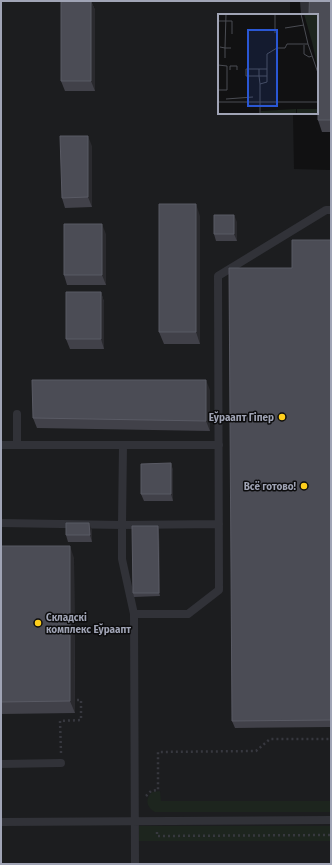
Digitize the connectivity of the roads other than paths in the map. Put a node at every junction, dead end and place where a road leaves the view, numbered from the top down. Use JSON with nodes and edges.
{"nodes":[{"id":1,"x":304,"y":1,"type":"edge"},
{"id":2,"x":305,"y":14,"type":"edge"},
{"id":3,"x":331,"y":210,"type":"edge"},
{"id":4,"x":17,"y":414,"type":"dead end"},
{"id":5,"x":1,"y":444,"type":"edge"},
{"id":6,"x":17,"y":444,"type":"junction"},
{"id":7,"x":123,"y":445,"type":"junction"},
{"id":8,"x":219,"y":445,"type":"junction"},
{"id":9,"x":1,"y":523,"type":"edge"},
{"id":10,"x":219,"y":524,"type":"junction"},
{"id":11,"x":122,"y":525,"type":"junction"},
{"id":12,"x":134,"y":614,"type":"junction"},
{"id":13,"x":1,"y":764,"type":"edge"},
{"id":14,"x":62,"y":764,"type":"road end"},
{"id":15,"x":331,"y":820,"type":"edge"},
{"id":16,"x":134,"y":821,"type":"junction"},
{"id":17,"x":1,"y":822,"type":"edge"},
{"id":18,"x":135,"y":864,"type":"edge"}],
"edges":[{"from":1,"to":2,"type":"lane"},
{"from":3,"to":8,"type":"lane"},
{"from":4,"to":6,"type":"lane"},
{"from":5,"to":6,"type":"lane"},
{"from":6,"to":7,"type":"lane"},
{"from":7,"to":8,"type":"lane"},
{"from":7,"to":11,"type":"lane"},
{"from":8,"to":10,"type":"lane"},
{"from":9,"to":11,"type":"lane"},
{"from":10,"to":11,"type":"lane"},
{"from":10,"to":12,"type":"lane"},
{"from":11,"to":12,"type":"lane"},
{"from":12,"to":16,"type":"lane"},
{"from":13,"to":14,"type":"lane"},
{"from":15,"to":16,"type":"lane"},
{"from":16,"to":17,"type":"lane"},
{"from":16,"to":18,"type":"lane"}]}
